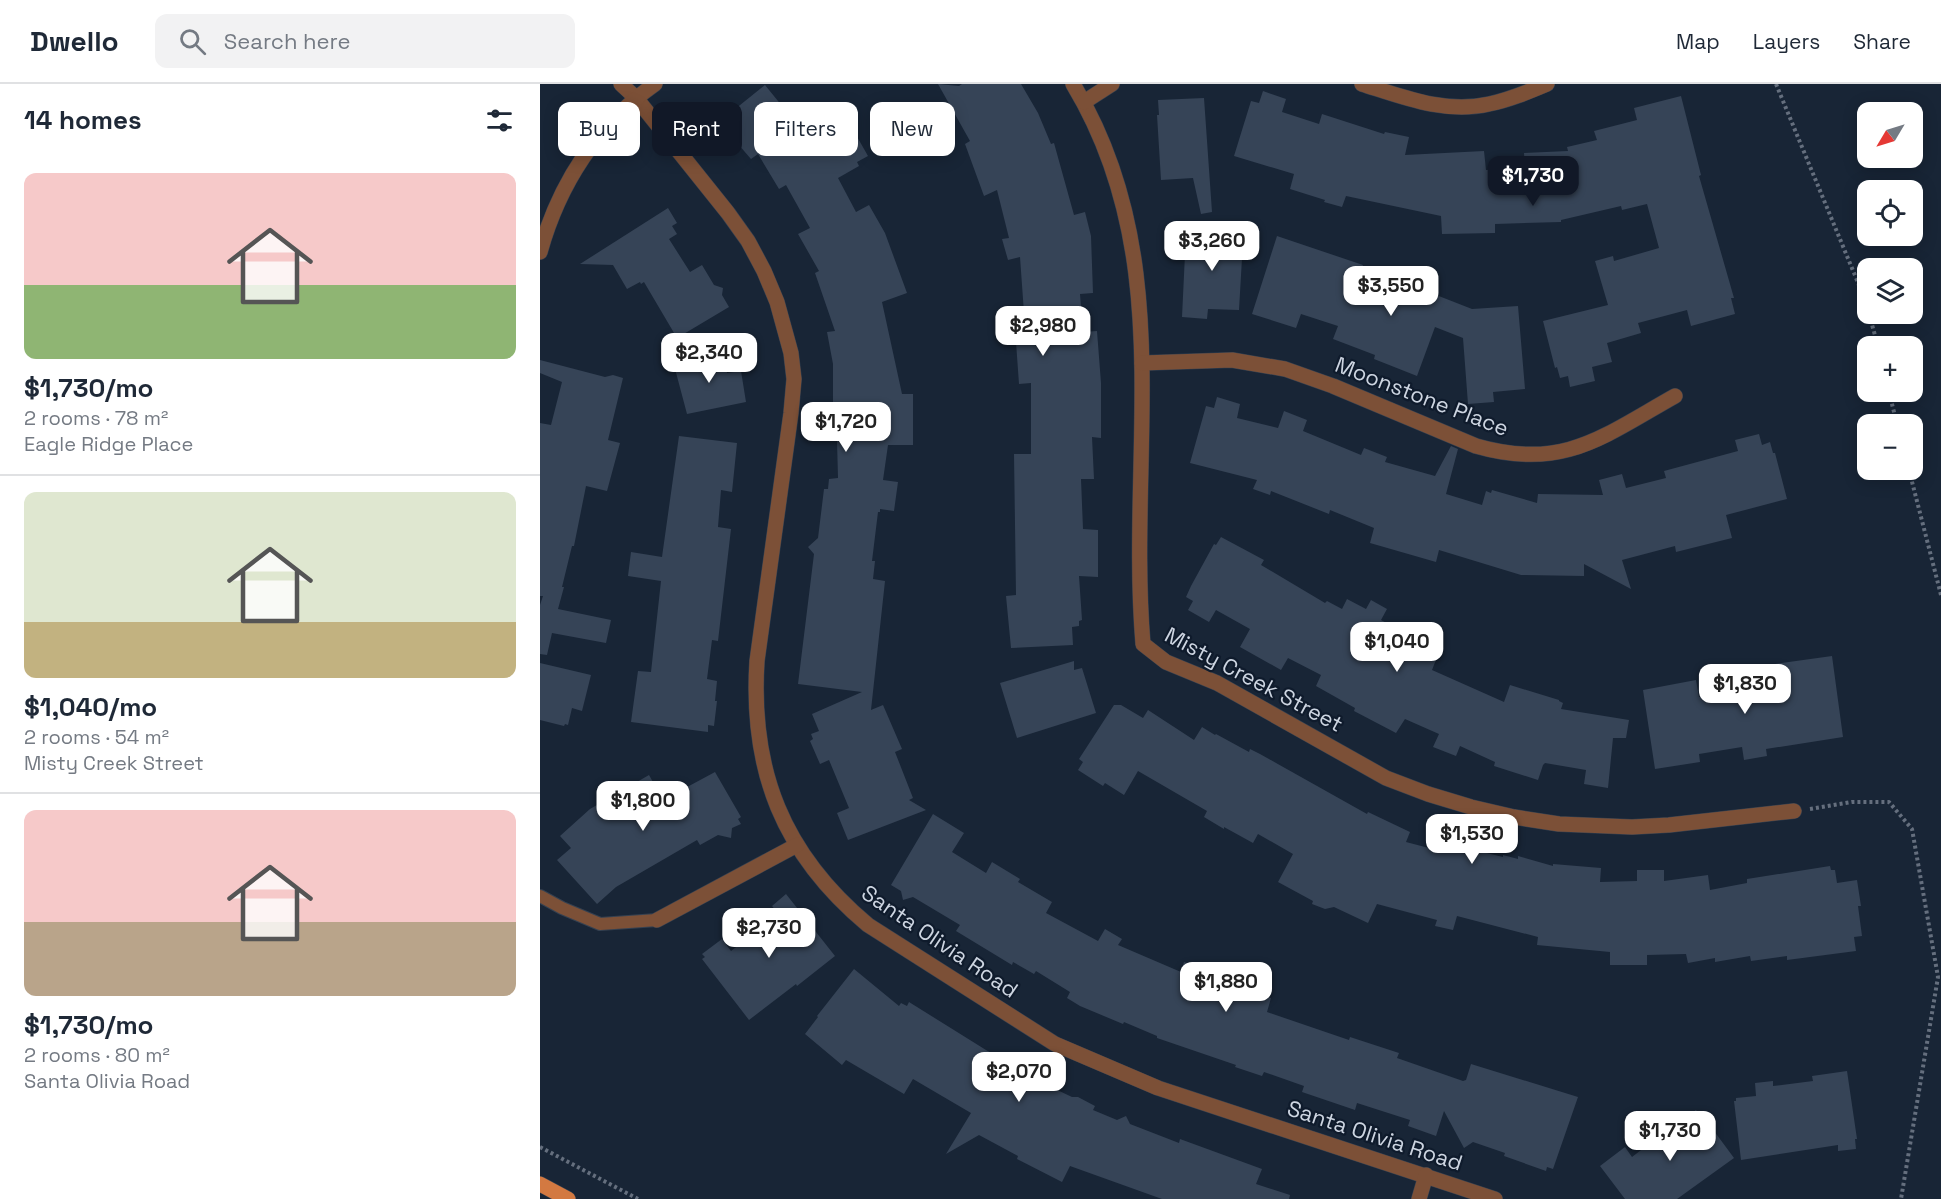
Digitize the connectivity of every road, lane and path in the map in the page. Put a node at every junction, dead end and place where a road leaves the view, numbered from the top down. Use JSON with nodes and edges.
{"nodes":[{"id":1,"x":621,"y":84,"type":"edge"},
{"id":2,"x":656,"y":84,"type":"edge"},
{"id":3,"x":1073,"y":84,"type":"edge"},
{"id":4,"x":1112,"y":84,"type":"edge"},
{"id":5,"x":1362,"y":84,"type":"edge"},
{"id":6,"x":1547,"y":84,"type":"edge"},
{"id":7,"x":1776,"y":84,"type":"edge"},
{"id":8,"x":636,"y":98,"type":"junction"},
{"id":9,"x":1084,"y":102,"type":"junction"},
{"id":10,"x":540,"y":252,"type":"edge"},
{"id":11,"x":1857,"y":280,"type":"edge"},
{"id":12,"x":1142,"y":363,"type":"junction"},
{"id":13,"x":1675,"y":396,"type":"dead end"},
{"id":14,"x":1912,"y":480,"type":"edge"},
{"id":15,"x":1941,"y":595,"type":"edge"},
{"id":16,"x":1794,"y":811,"type":"joint"},
{"id":17,"x":797,"y":845,"type":"junction"},
{"id":18,"x":540,"y":896,"type":"edge"},
{"id":19,"x":657,"y":920,"type":"joint"},
{"id":20,"x":540,"y":1147,"type":"edge"},
{"id":21,"x":1426,"y":1174,"type":"junction"},
{"id":22,"x":540,"y":1184,"type":"edge"},
{"id":23,"x":568,"y":1199,"type":"edge"},
{"id":24,"x":638,"y":1199,"type":"edge"},
{"id":25,"x":1419,"y":1199,"type":"edge"},
{"id":26,"x":1495,"y":1199,"type":"edge"},
{"id":27,"x":1901,"y":1199,"type":"edge"}],
"edges":[{"from":1,"to":8,"type":"street","name":"Santa Olivia Road"},
{"from":2,"to":8,"type":"street"},
{"from":3,"to":9,"type":"street","name":"Misty Creek Street"},
{"from":4,"to":9,"type":"street"},
{"from":5,"to":6,"type":"street"},
{"from":7,"to":11,"type":"path"},
{"from":8,"to":10,"type":"street"},
{"from":8,"to":17,"type":"street","name":"Santa Olivia Road"},
{"from":9,"to":12,"type":"street","name":"Misty Creek Street"},
{"from":12,"to":13,"type":"street","name":"Moonstone Place"},
{"from":12,"to":16,"type":"street","name":"Misty Creek Street"},
{"from":14,"to":15,"type":"path"},
{"from":16,"to":27,"type":"path"},
{"from":17,"to":19,"type":"street"},
{"from":17,"to":21,"type":"street","name":"Santa Olivia Road"},
{"from":18,"to":19,"type":"lane"},
{"from":20,"to":24,"type":"path"},
{"from":21,"to":25,"type":"street"},
{"from":21,"to":26,"type":"street","name":"Santa Olivia Road"},
{"from":22,"to":23,"type":"main road"}]}
